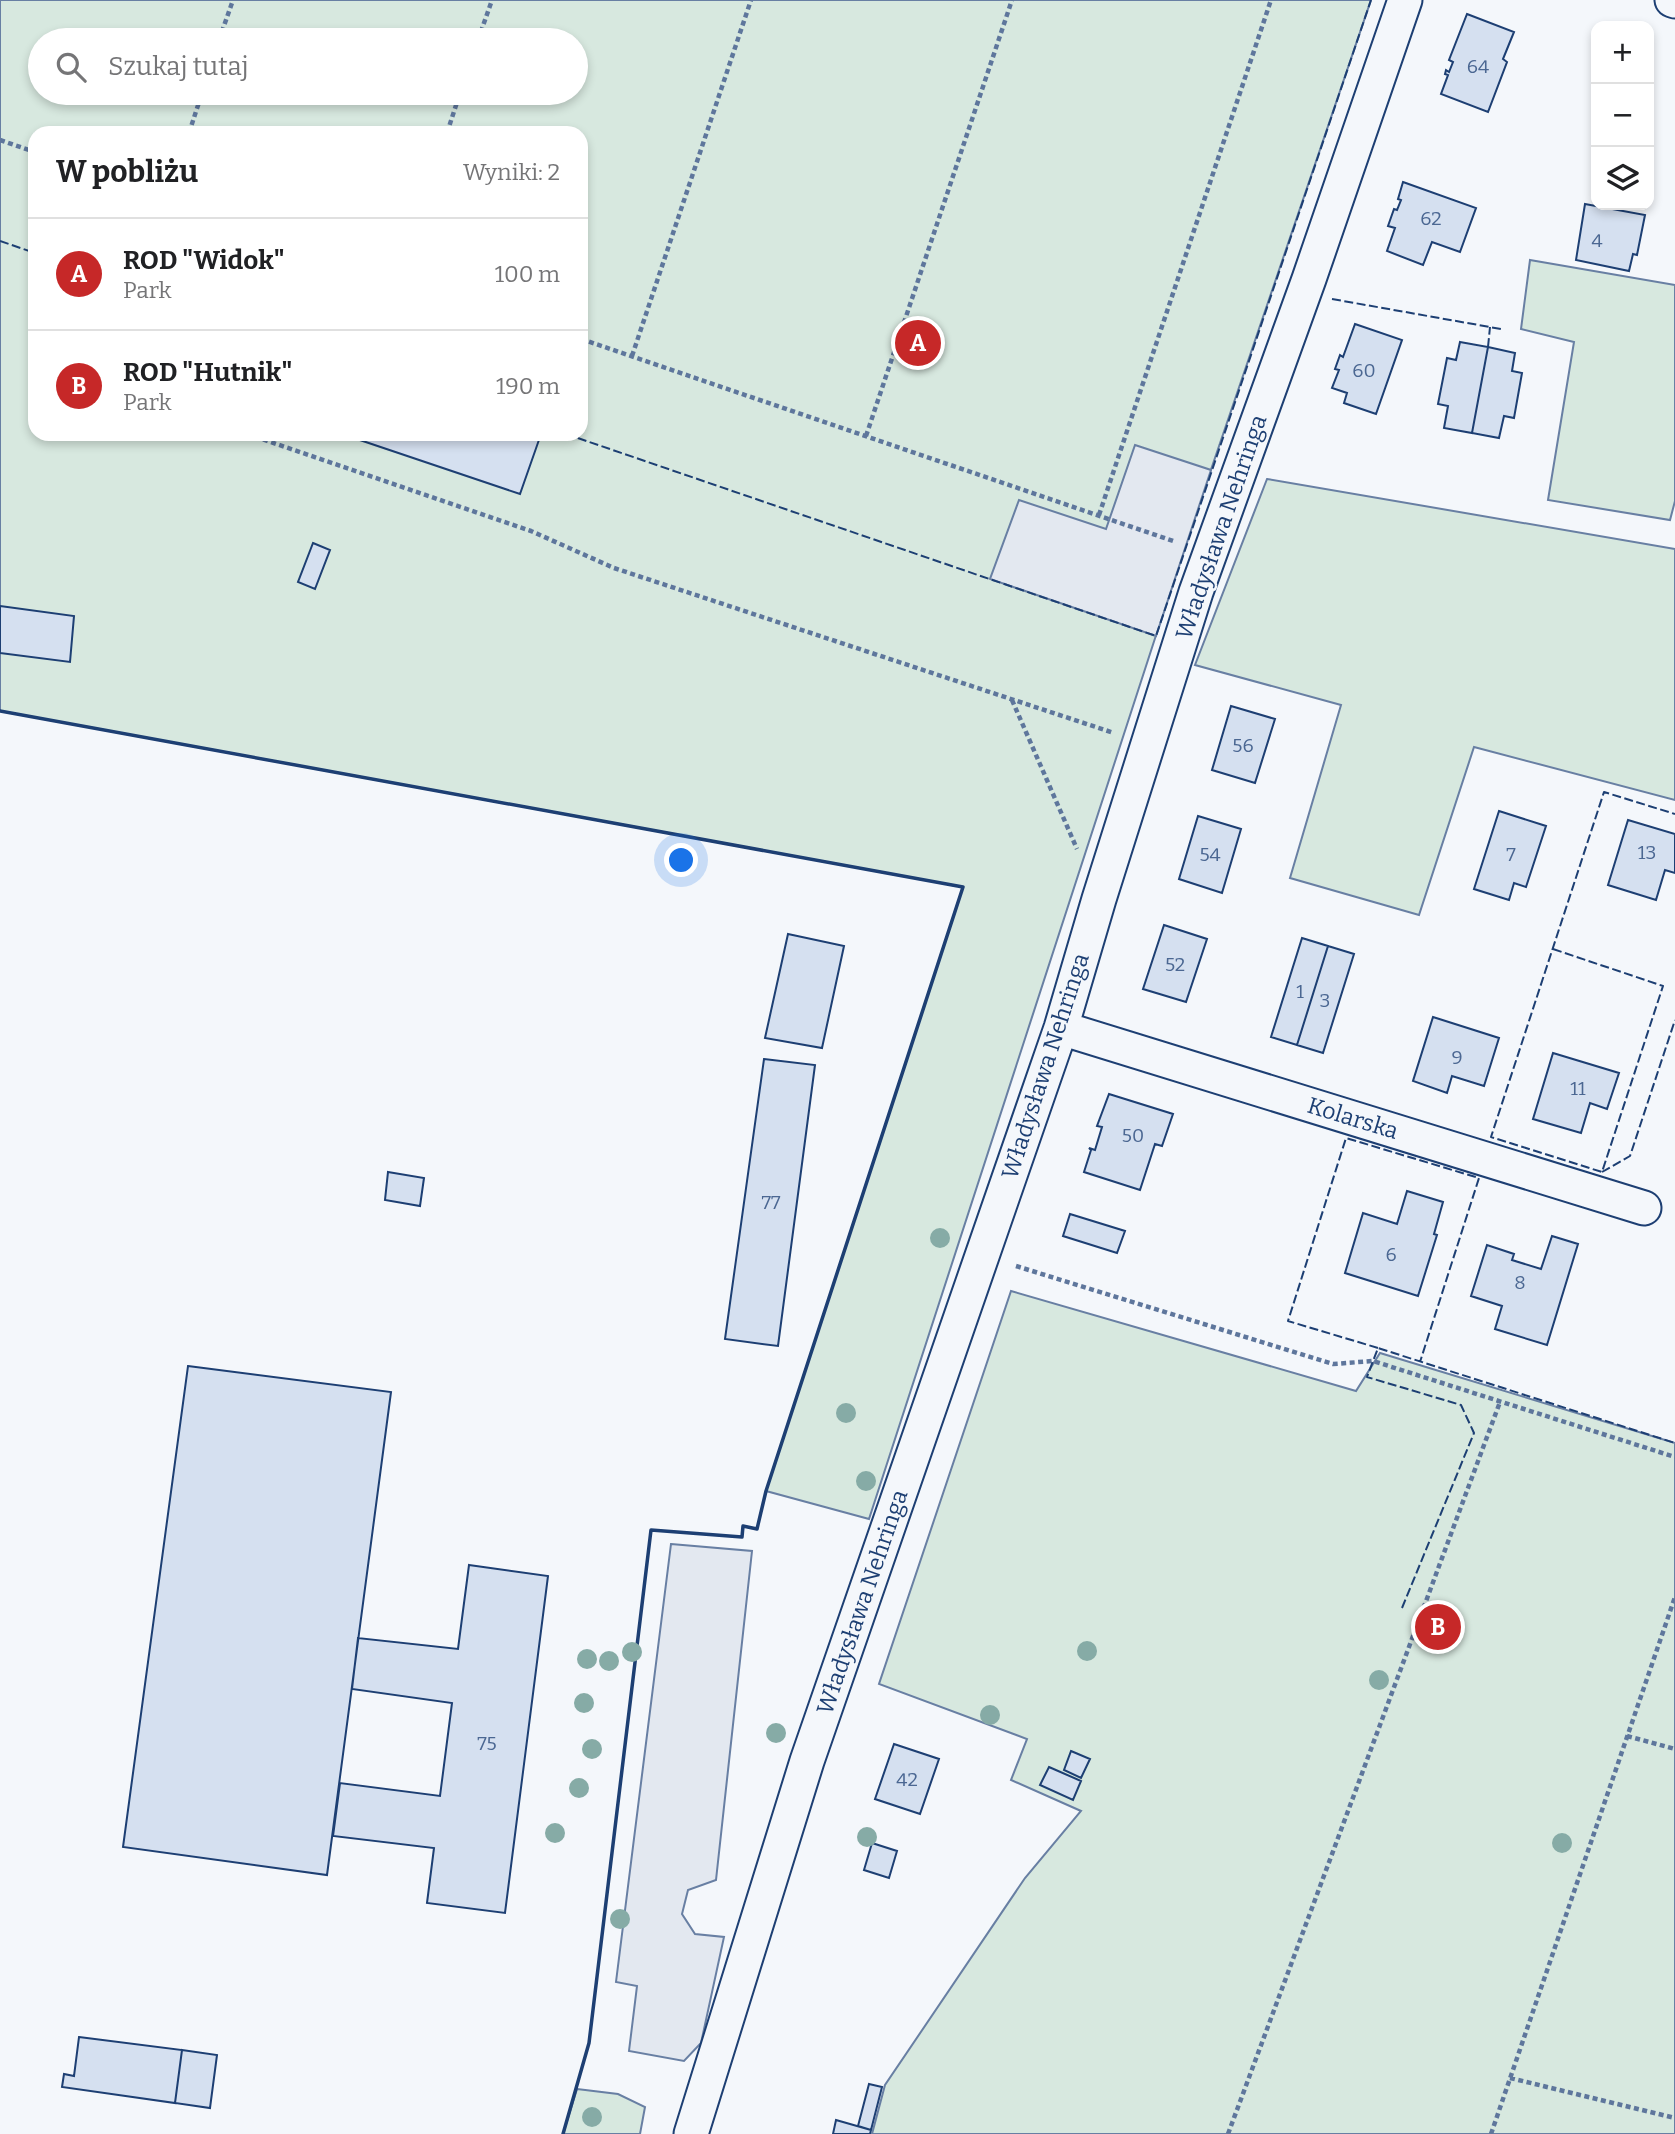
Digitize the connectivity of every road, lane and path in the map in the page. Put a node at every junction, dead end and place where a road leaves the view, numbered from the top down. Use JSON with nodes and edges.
{"nodes":[{"id":1,"x":233,"y":0,"type":"edge"},
{"id":2,"x":492,"y":0,"type":"edge"},
{"id":3,"x":751,"y":0,"type":"edge"},
{"id":4,"x":1013,"y":0,"type":"edge"},
{"id":5,"x":1271,"y":0,"type":"edge"},
{"id":6,"x":1405,"y":0,"type":"edge"},
{"id":7,"x":223,"y":28,"type":"edge"},
{"id":8,"x":482,"y":28,"type":"edge"},
{"id":9,"x":198,"y":105,"type":"edge"},
{"id":10,"x":456,"y":105,"type":"edge"},
{"id":11,"x":191,"y":126,"type":"edge"},
{"id":12,"x":449,"y":126,"type":"edge"},
{"id":13,"x":0,"y":140,"type":"edge"},
{"id":14,"x":28,"y":150,"type":"edge"},
{"id":15,"x":588,"y":341,"type":"edge"},
{"id":16,"x":632,"y":356,"type":"junction"},
{"id":17,"x":866,"y":436,"type":"junction"},
{"id":18,"x":267,"y":441,"type":"edge"},
{"id":19,"x":1098,"y":515,"type":"junction"},
{"id":20,"x":1185,"y":546,"type":"dead end"},
{"id":21,"x":1012,"y":699,"type":"junction"},
{"id":22,"x":1148,"y":745,"type":"junction"},
{"id":23,"x":1098,"y":899,"type":"junction"},
{"id":24,"x":1061,"y":1028,"type":"junction"},
{"id":25,"x":1644,"y":1208,"type":"dead end"},
{"id":26,"x":981,"y":1256,"type":"junction"},
{"id":27,"x":1500,"y":1402,"type":"junction"},
{"id":28,"x":1675,"y":1457,"type":"edge"},
{"id":29,"x":1675,"y":1597,"type":"edge"},
{"id":30,"x":1628,"y":1736,"type":"junction"},
{"id":31,"x":1675,"y":1749,"type":"edge"},
{"id":32,"x":1510,"y":2078,"type":"junction"},
{"id":33,"x":1675,"y":2118,"type":"edge"},
{"id":34,"x":691,"y":2134,"type":"edge"},
{"id":35,"x":1227,"y":2134,"type":"edge"},
{"id":36,"x":1491,"y":2134,"type":"edge"}],
"edges":[{"from":1,"to":7,"type":"path"},
{"from":2,"to":8,"type":"path"},
{"from":3,"to":16,"type":"path"},
{"from":4,"to":17,"type":"path"},
{"from":5,"to":19,"type":"path"},
{"from":6,"to":22,"type":"street","name":"Władysława Nehringa"},
{"from":9,"to":11,"type":"path"},
{"from":10,"to":12,"type":"path"},
{"from":13,"to":14,"type":"path"},
{"from":15,"to":16,"type":"path"},
{"from":16,"to":17,"type":"path"},
{"from":17,"to":19,"type":"path"},
{"from":18,"to":21,"type":"path"},
{"from":19,"to":20,"type":"path"},
{"from":21,"to":22,"type":"path"},
{"from":21,"to":23,"type":"path"},
{"from":22,"to":23,"type":"street","name":"Władysława Nehringa"},
{"from":23,"to":24,"type":"street","name":"Władysława Nehringa"},
{"from":24,"to":25,"type":"street","name":"Kolarska"},
{"from":24,"to":26,"type":"street","name":"Władysława Nehringa"},
{"from":26,"to":27,"type":"path"},
{"from":26,"to":34,"type":"street","name":"Władysława Nehringa"},
{"from":27,"to":28,"type":"path"},
{"from":27,"to":35,"type":"path"},
{"from":29,"to":30,"type":"path"},
{"from":30,"to":31,"type":"path"},
{"from":30,"to":32,"type":"path"},
{"from":32,"to":33,"type":"path"},
{"from":32,"to":36,"type":"path"}]}
